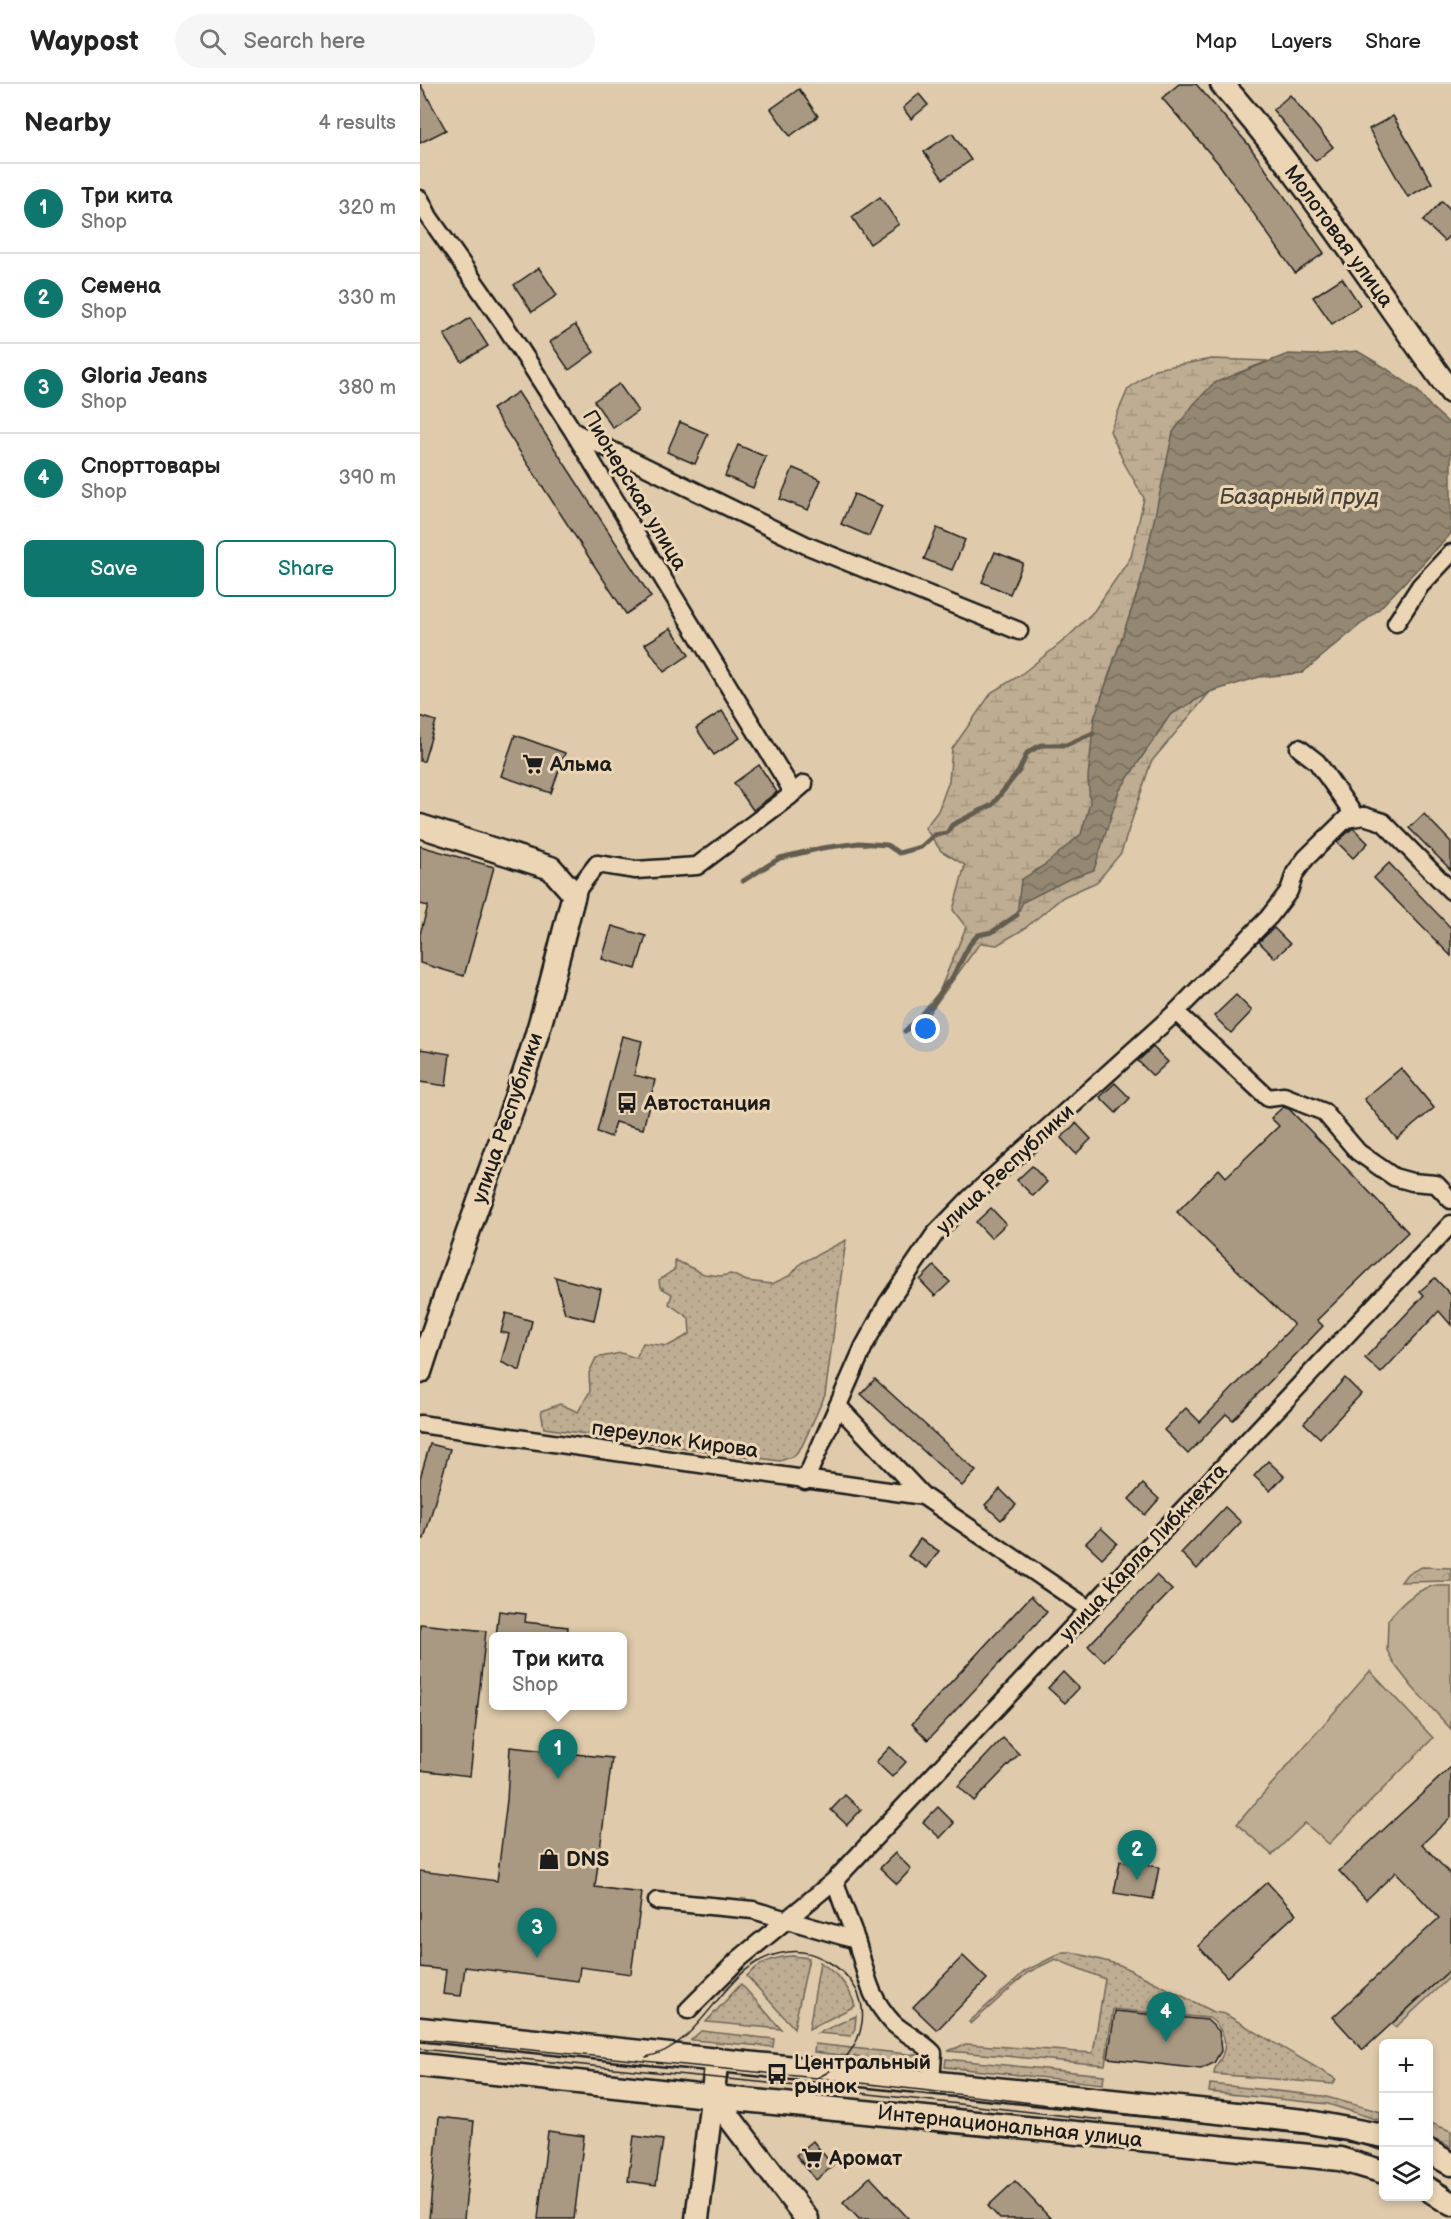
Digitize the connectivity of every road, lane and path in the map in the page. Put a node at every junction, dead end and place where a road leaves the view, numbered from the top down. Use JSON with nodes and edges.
{"nodes":[{"id":1,"x":1222,"y":84,"type":"edge"},
{"id":2,"x":420,"y":199,"type":"edge"},
{"id":3,"x":1451,"y":392,"type":"edge"},
{"id":4,"x":573,"y":431,"type":"junction"},
{"id":5,"x":1451,"y":554,"type":"edge"},
{"id":6,"x":1396,"y":623,"type":"dead end"},
{"id":7,"x":1019,"y":631,"type":"dead end"},
{"id":8,"x":1299,"y":748,"type":"dead end"},
{"id":9,"x":804,"y":784,"type":"dead end"},
{"id":10,"x":790,"y":796,"type":"junction"},
{"id":11,"x":1354,"y":816,"type":"junction"},
{"id":12,"x":420,"y":826,"type":"edge"},
{"id":13,"x":1451,"y":891,"type":"edge"},
{"id":14,"x":574,"y":894,"type":"junction"},
{"id":15,"x":1176,"y":1012,"type":"junction"},
{"id":16,"x":1451,"y":1200,"type":"edge"},
{"id":17,"x":1451,"y":1224,"type":"edge"},
{"id":18,"x":420,"y":1372,"type":"edge"},
{"id":19,"x":838,"y":1406,"type":"junction"},
{"id":20,"x":420,"y":1424,"type":"edge"},
{"id":21,"x":805,"y":1481,"type":"junction"},
{"id":22,"x":924,"y":1496,"type":"junction"},
{"id":23,"x":1089,"y":1609,"type":"junction"},
{"id":24,"x":835,"y":1880,"type":"junction"},
{"id":25,"x":657,"y":1901,"type":"dead end"},
{"id":26,"x":786,"y":1920,"type":"junction"},
{"id":27,"x":856,"y":1940,"type":"junction"},
{"id":28,"x":688,"y":2010,"type":"dead end"},
{"id":29,"x":420,"y":2029,"type":"edge"},
{"id":30,"x":717,"y":2059,"type":"junction"},
{"id":31,"x":420,"y":2065,"type":"edge"},
{"id":32,"x":931,"y":2082,"type":"junction"},
{"id":33,"x":713,"y":2096,"type":"junction"},
{"id":34,"x":1379,"y":2135,"type":"edge"},
{"id":35,"x":1433,"y":2154,"type":"edge"},
{"id":36,"x":1451,"y":2164,"type":"edge"},
{"id":37,"x":1379,"y":2171,"type":"edge"},
{"id":38,"x":1433,"y":2193,"type":"edge"},
{"id":39,"x":1451,"y":2204,"type":"edge"},
{"id":40,"x":697,"y":2219,"type":"edge"},
{"id":41,"x":807,"y":2219,"type":"edge"}],
"edges":[{"from":1,"to":3,"type":"main road","name":"Молотовая улица"},
{"from":2,"to":4,"type":"street","name":"Пионерская улица"},
{"from":4,"to":7,"type":"street"},
{"from":4,"to":10,"type":"street","name":"Пионерская улица"},
{"from":5,"to":6,"type":"street"},
{"from":8,"to":11,"type":"street"},
{"from":9,"to":10,"type":"street"},
{"from":10,"to":14,"type":"street"},
{"from":11,"to":13,"type":"street"},
{"from":11,"to":15,"type":"street","name":"улица Республики"},
{"from":12,"to":14,"type":"main road"},
{"from":14,"to":18,"type":"main road","name":"улица Республики"},
{"from":15,"to":16,"type":"street"},
{"from":15,"to":19,"type":"street","name":"улица Республики"},
{"from":17,"to":23,"type":"street","name":"улица Карла Либкнехта"},
{"from":19,"to":21,"type":"street","name":"улица Республики"},
{"from":19,"to":22,"type":"street","name":"переулок Кирова"},
{"from":20,"to":21,"type":"street","name":"переулок Кирова"},
{"from":21,"to":22,"type":"street","name":"переулок Кирова"},
{"from":22,"to":23,"type":"street","name":"переулок Кирова"},
{"from":23,"to":24,"type":"street","name":"улица Карла Либкнехта"},
{"from":24,"to":26,"type":"street","name":"улица Карла Либкнехта"},
{"from":24,"to":27,"type":"street"},
{"from":25,"to":26,"type":"street"},
{"from":26,"to":27,"type":"street"},
{"from":26,"to":28,"type":"street","name":"улица Карла Либкнехта"},
{"from":27,"to":32,"type":"street"},
{"from":29,"to":30,"type":"main road","name":"Интернациональная улица"},
{"from":30,"to":32,"type":"main road","name":"Интернациональная улица"},
{"from":30,"to":33,"type":"main road"},
{"from":31,"to":33,"type":"main road","name":"Интернациональная улица"},
{"from":32,"to":34,"type":"main road","name":"Интернациональная улица"},
{"from":33,"to":37,"type":"main road","name":"Интернациональная улица"},
{"from":33,"to":40,"type":"main road"},
{"from":33,"to":41,"type":"main road"},
{"from":35,"to":36,"type":"main road"},
{"from":38,"to":39,"type":"main road"}]}
